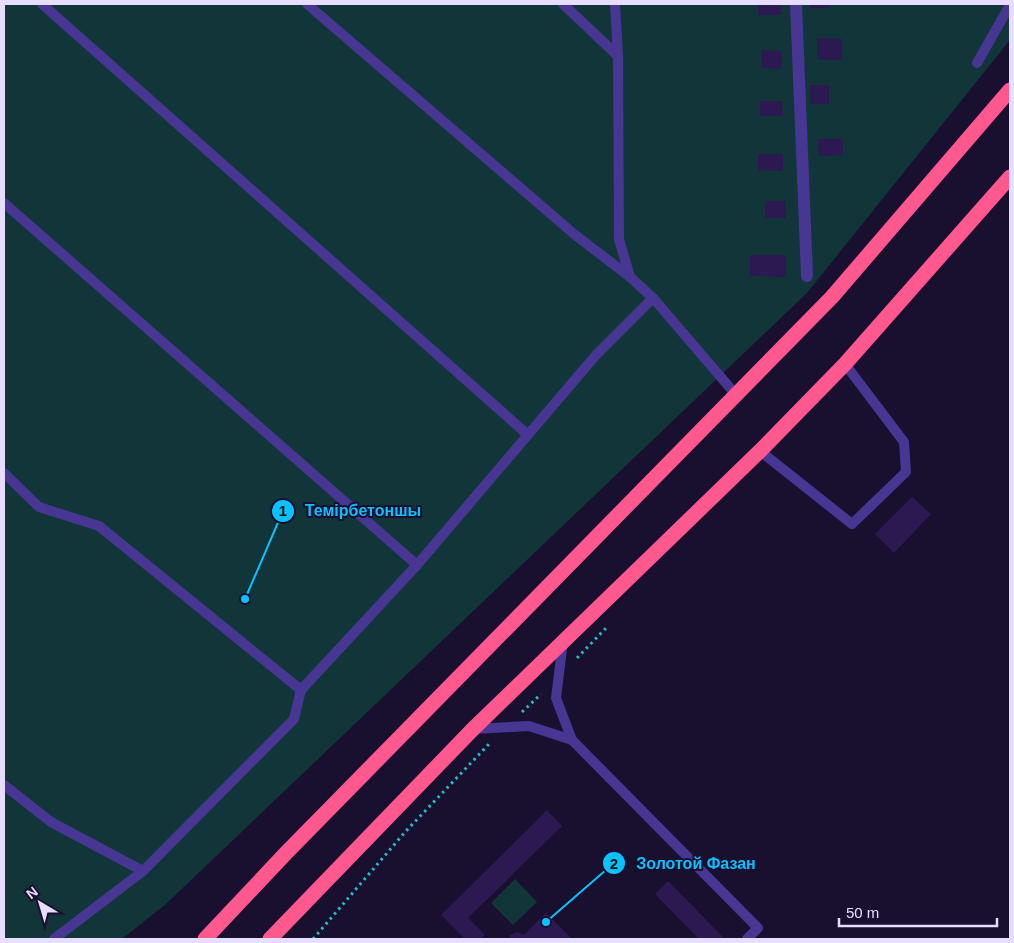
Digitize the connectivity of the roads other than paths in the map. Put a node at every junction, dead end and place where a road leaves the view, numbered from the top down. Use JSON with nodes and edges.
{"nodes":[{"id":1,"x":42,"y":4,"type":"edge"},
{"id":2,"x":307,"y":4,"type":"edge"},
{"id":3,"x":563,"y":4,"type":"edge"},
{"id":4,"x":615,"y":4,"type":"edge"},
{"id":5,"x":796,"y":4,"type":"edge"},
{"id":6,"x":1010,"y":5,"type":"edge"},
{"id":7,"x":618,"y":56,"type":"junction"},
{"id":8,"x":977,"y":63,"type":"dead end"},
{"id":9,"x":1010,"y":90,"type":"edge"},
{"id":10,"x":1010,"y":177,"type":"edge"},
{"id":11,"x":4,"y":203,"type":"edge"},
{"id":12,"x":630,"y":276,"type":"junction"},
{"id":13,"x":807,"y":276,"type":"dead end"},
{"id":14,"x":653,"y":298,"type":"junction"},
{"id":15,"x":846,"y":364,"type":"junction"},
{"id":16,"x":737,"y":396,"type":"junction"},
{"id":17,"x":528,"y":435,"type":"junction"},
{"id":18,"x":760,"y":451,"type":"junction"},
{"id":19,"x":4,"y":473,"type":"edge"},
{"id":20,"x":417,"y":565,"type":"junction"},
{"id":21,"x":564,"y":641,"type":"junction"},
{"id":22,"x":301,"y":690,"type":"junction"},
{"id":23,"x":473,"y":730,"type":"junction"},
{"id":24,"x":572,"y":740,"type":"junction"},
{"id":25,"x":4,"y":785,"type":"edge"},
{"id":26,"x":143,"y":871,"type":"junction"},
{"id":27,"x":54,"y":939,"type":"edge"},
{"id":28,"x":205,"y":939,"type":"edge"},
{"id":29,"x":270,"y":939,"type":"edge"},
{"id":30,"x":747,"y":939,"type":"edge"}],
"edges":[{"from":1,"to":17,"type":"lane"},
{"from":2,"to":12,"type":"lane"},
{"from":3,"to":7,"type":"lane"},
{"from":4,"to":7,"type":"lane"},
{"from":5,"to":13,"type":"street"},
{"from":6,"to":8,"type":"lane"},
{"from":7,"to":12,"type":"lane"},
{"from":9,"to":16,"type":"highway"},
{"from":10,"to":15,"type":"highway"},
{"from":11,"to":20,"type":"lane"},
{"from":12,"to":14,"type":"lane"},
{"from":14,"to":16,"type":"lane"},
{"from":14,"to":17,"type":"lane"},
{"from":15,"to":18,"type":"highway"},
{"from":15,"to":18,"type":"lane"},
{"from":16,"to":28,"type":"highway"},
{"from":17,"to":20,"type":"lane"},
{"from":18,"to":21,"type":"highway"},
{"from":19,"to":22,"type":"lane"},
{"from":20,"to":22,"type":"lane"},
{"from":21,"to":23,"type":"highway"},
{"from":21,"to":24,"type":"lane"},
{"from":22,"to":26,"type":"lane"},
{"from":23,"to":24,"type":"lane"},
{"from":23,"to":29,"type":"highway"},
{"from":24,"to":30,"type":"lane"},
{"from":25,"to":26,"type":"lane"},
{"from":26,"to":27,"type":"lane"}]}
